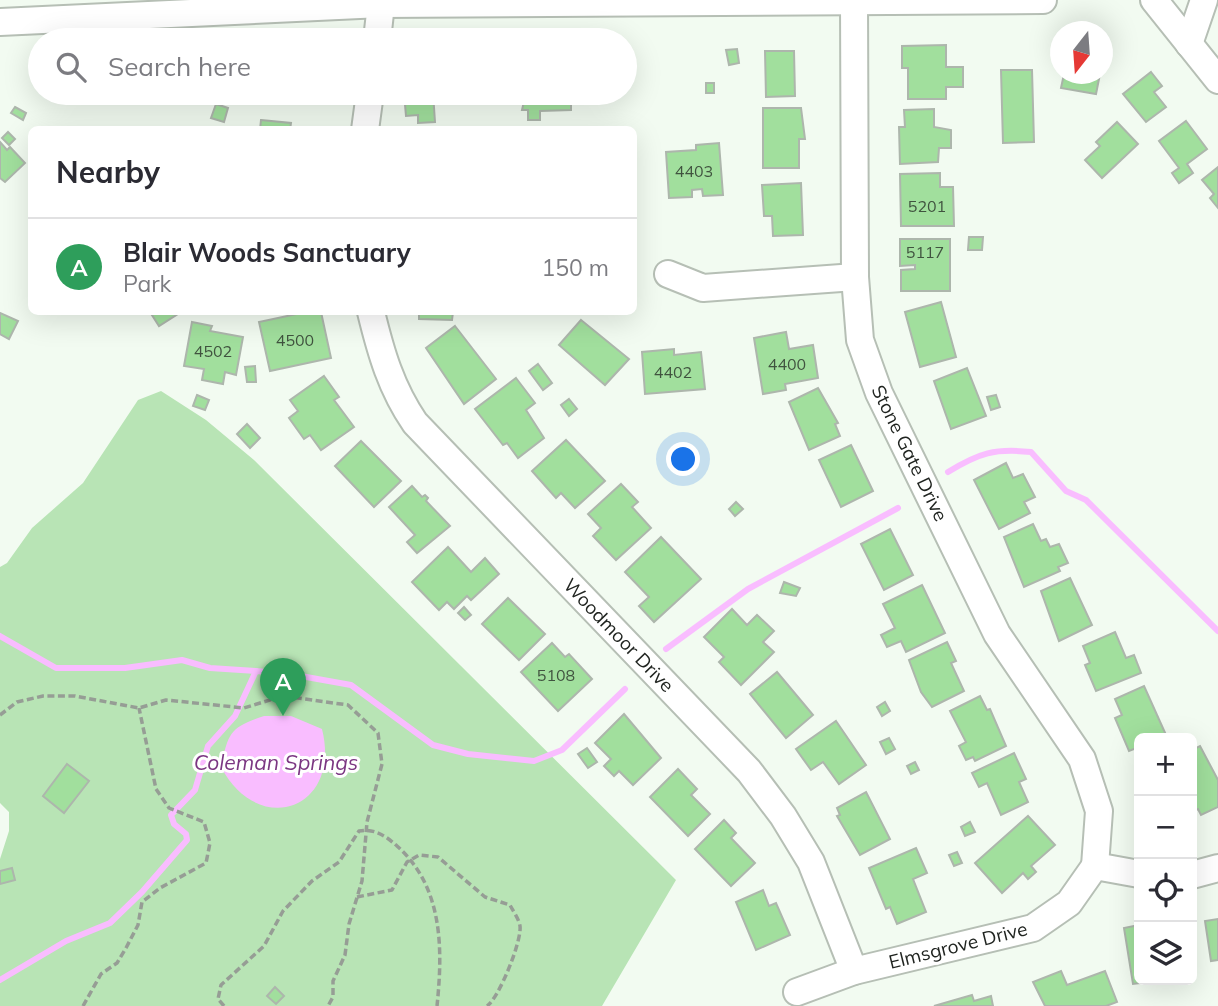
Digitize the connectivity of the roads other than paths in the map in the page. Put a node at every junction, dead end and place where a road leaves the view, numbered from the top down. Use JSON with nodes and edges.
{"nodes":[{"id":1,"x":1043,"y":0,"type":"edge"},
{"id":2,"x":1154,"y":0,"type":"edge"},
{"id":3,"x":1203,"y":0,"type":"edge"},
{"id":4,"x":854,"y":1,"type":"edge"},
{"id":5,"x":381,"y":4,"type":"junction"},
{"id":6,"x":0,"y":22,"type":"edge"},
{"id":7,"x":378,"y":28,"type":"edge"},
{"id":8,"x":1189,"y":44,"type":"junction"},
{"id":9,"x":1218,"y":80,"type":"edge"},
{"id":10,"x":368,"y":105,"type":"edge"},
{"id":11,"x":366,"y":126,"type":"edge"},
{"id":12,"x":668,"y":274,"type":"dead end"},
{"id":13,"x":855,"y":277,"type":"junction"},
{"id":14,"x":372,"y":315,"type":"edge"},
{"id":15,"x":1096,"y":866,"type":"junction"},
{"id":16,"x":1218,"y":868,"type":"edge"},
{"id":17,"x":1134,"y":873,"type":"edge"},
{"id":18,"x":1197,"y":874,"type":"edge"},
{"id":19,"x":854,"y":971,"type":"junction"},
{"id":20,"x":797,"y":992,"type":"dead end"}],
"edges":[{"from":1,"to":4,"type":"street"},
{"from":2,"to":8,"type":"street"},
{"from":3,"to":8,"type":"street"},
{"from":4,"to":5,"type":"street"},
{"from":4,"to":13,"type":"street","name":"Stone Gate Drive"},
{"from":5,"to":6,"type":"street"},
{"from":5,"to":7,"type":"street"},
{"from":8,"to":9,"type":"street"},
{"from":10,"to":11,"type":"street"},
{"from":12,"to":13,"type":"street"},
{"from":13,"to":15,"type":"street","name":"Stone Gate Drive"},
{"from":14,"to":19,"type":"street","name":"Woodmoor Drive"},
{"from":15,"to":17,"type":"street"},
{"from":15,"to":19,"type":"street","name":"Elmsgrove Drive"},
{"from":16,"to":18,"type":"street"},
{"from":19,"to":20,"type":"street","name":"Elmsgrove Drive"}]}
